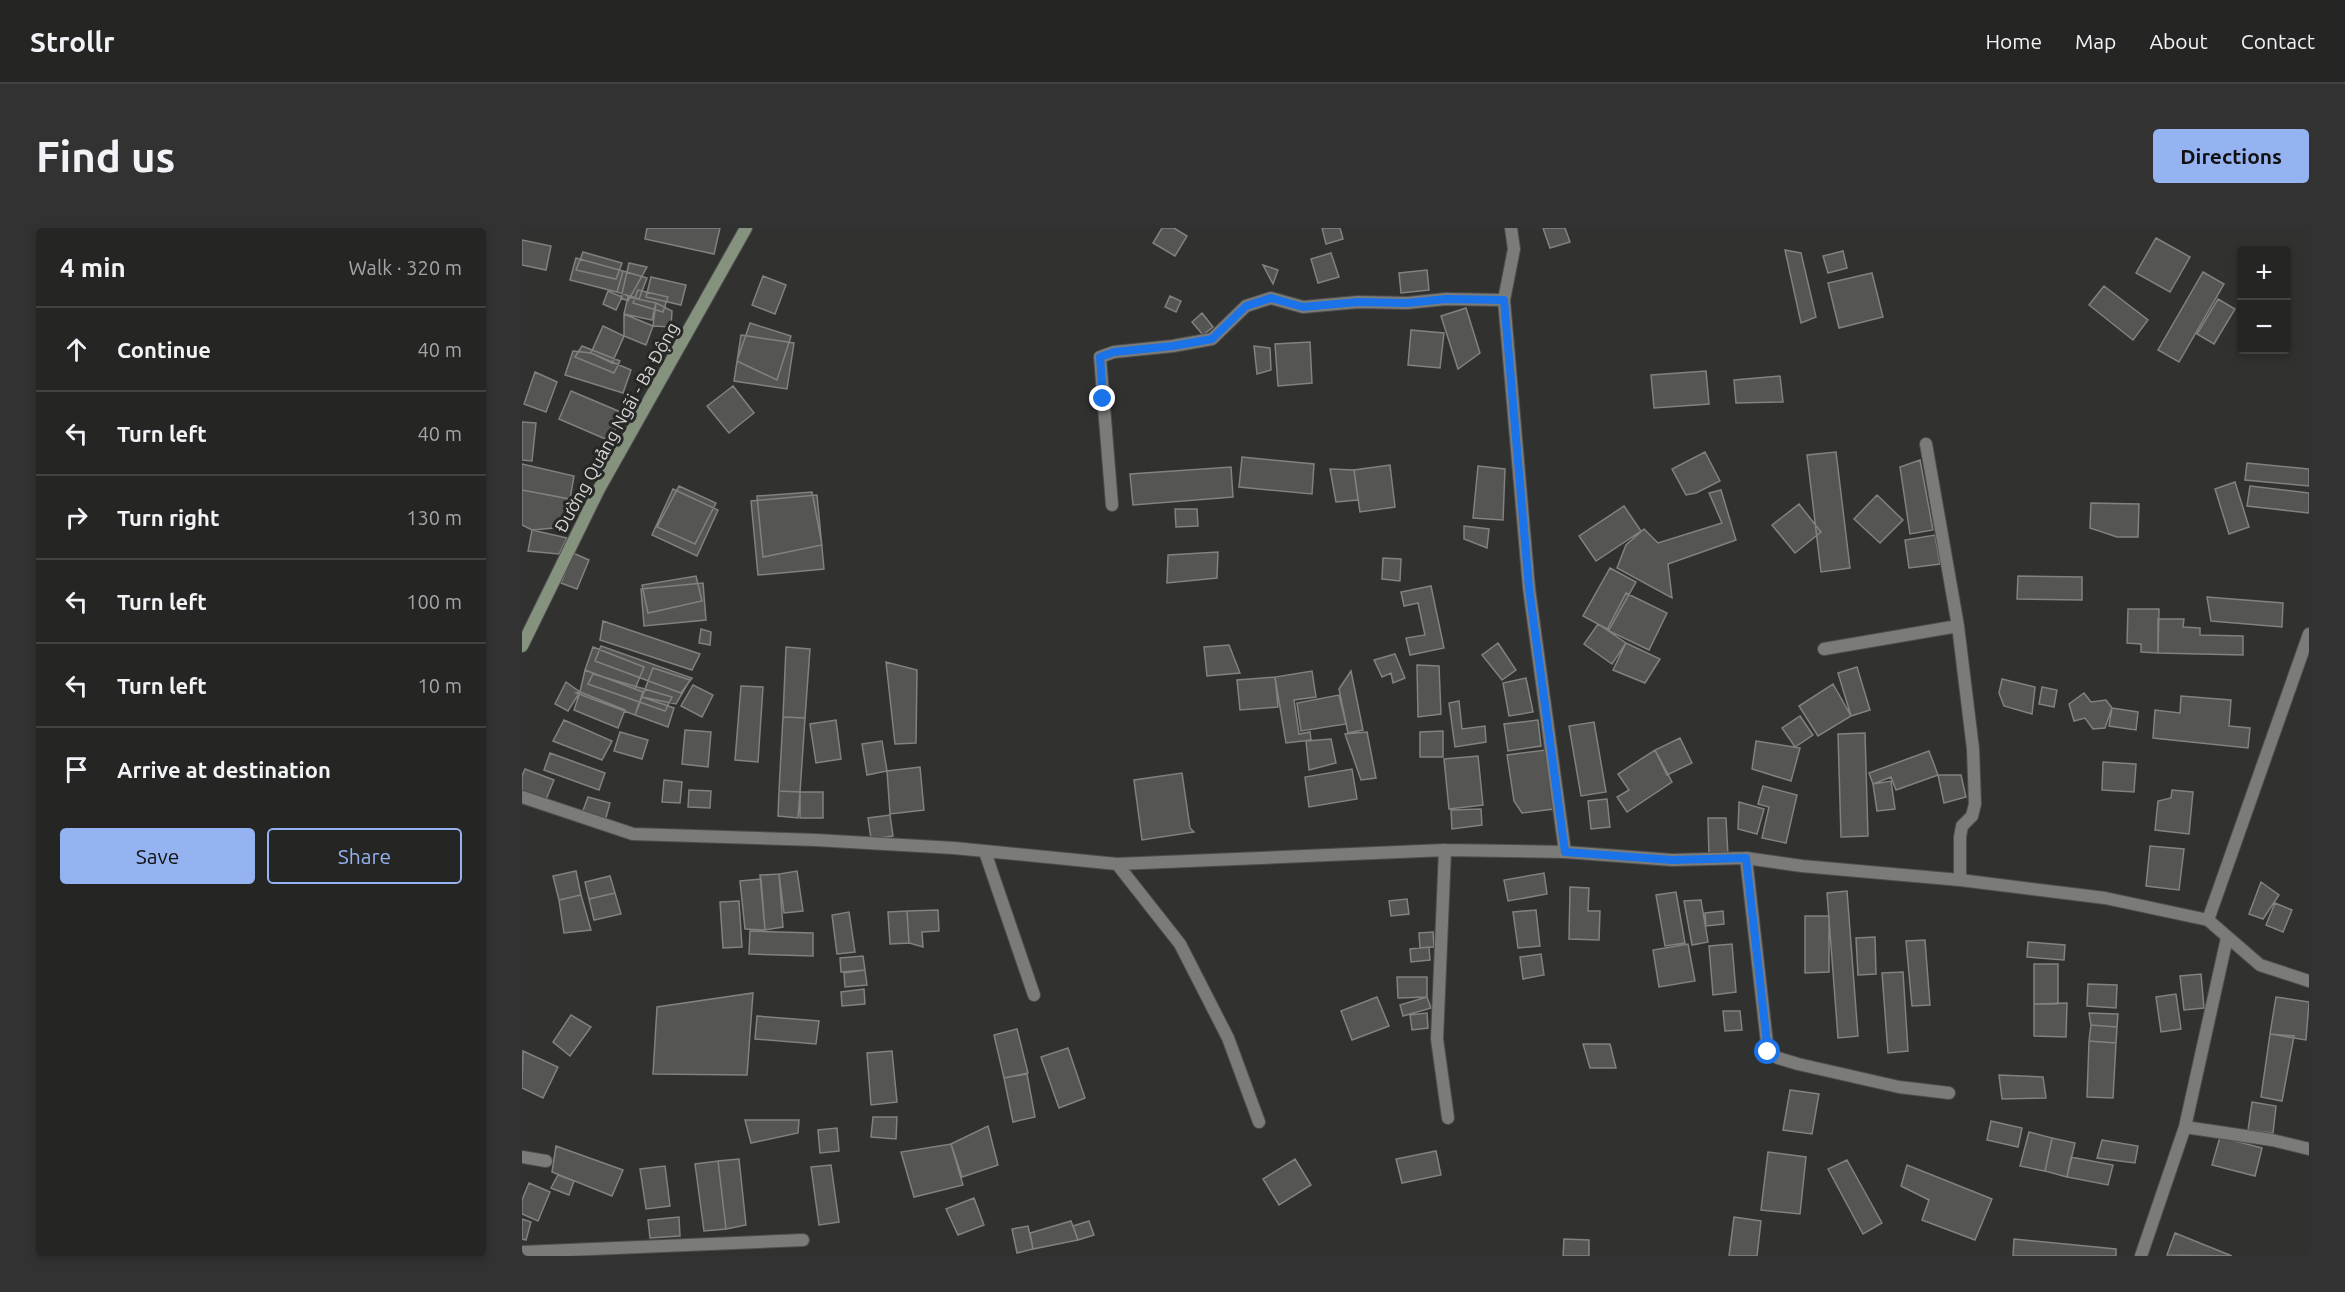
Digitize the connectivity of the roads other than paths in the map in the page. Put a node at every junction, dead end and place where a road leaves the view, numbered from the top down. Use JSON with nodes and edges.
{"nodes":[{"id":1,"x":747,"y":228,"type":"edge"},
{"id":2,"x":1511,"y":228,"type":"edge"},
{"id":3,"x":1504,"y":300,"type":"junction"},
{"id":4,"x":1926,"y":444,"type":"dead end"},
{"id":5,"x":1112,"y":505,"type":"dead end"},
{"id":6,"x":1958,"y":626,"type":"junction"},
{"id":7,"x":2309,"y":634,"type":"edge"},
{"id":8,"x":522,"y":646,"type":"edge"},
{"id":9,"x":1824,"y":649,"type":"dead end"},
{"id":10,"x":522,"y":796,"type":"edge"},
{"id":11,"x":1445,"y":850,"type":"junction"},
{"id":12,"x":985,"y":852,"type":"junction"},
{"id":13,"x":1565,"y":852,"type":"junction"},
{"id":14,"x":1746,"y":858,"type":"junction"},
{"id":15,"x":1117,"y":864,"type":"junction"},
{"id":16,"x":1960,"y":880,"type":"junction"},
{"id":17,"x":2208,"y":920,"type":"junction"},
{"id":18,"x":2228,"y":938,"type":"junction"},
{"id":19,"x":2309,"y":981,"type":"edge"},
{"id":20,"x":1034,"y":995,"type":"dead end"},
{"id":21,"x":1949,"y":1093,"type":"dead end"},
{"id":22,"x":1448,"y":1118,"type":"dead end"},
{"id":23,"x":1259,"y":1122,"type":"dead end"},
{"id":24,"x":2185,"y":1127,"type":"junction"},
{"id":25,"x":2309,"y":1149,"type":"edge"},
{"id":26,"x":522,"y":1156,"type":"edge"},
{"id":27,"x":546,"y":1161,"type":"dead end"},
{"id":28,"x":803,"y":1240,"type":"dead end"},
{"id":29,"x":522,"y":1252,"type":"edge"},
{"id":30,"x":2141,"y":1256,"type":"edge"}],
"edges":[{"from":1,"to":8,"type":"main road","name":"Đường Quảng Ngãi - Ba Động"},
{"from":2,"to":3,"type":"street"},
{"from":3,"to":5,"type":"street"},
{"from":3,"to":13,"type":"street"},
{"from":4,"to":6,"type":"street"},
{"from":6,"to":9,"type":"street"},
{"from":6,"to":16,"type":"street"},
{"from":7,"to":17,"type":"street"},
{"from":10,"to":12,"type":"street"},
{"from":11,"to":13,"type":"street"},
{"from":11,"to":15,"type":"street"},
{"from":11,"to":22,"type":"street"},
{"from":12,"to":15,"type":"street"},
{"from":12,"to":20,"type":"street"},
{"from":13,"to":14,"type":"street"},
{"from":14,"to":16,"type":"street"},
{"from":14,"to":21,"type":"street"},
{"from":15,"to":23,"type":"street"},
{"from":16,"to":17,"type":"street"},
{"from":17,"to":18,"type":"street"},
{"from":18,"to":19,"type":"street"},
{"from":18,"to":24,"type":"street"},
{"from":24,"to":25,"type":"street"},
{"from":24,"to":30,"type":"street"},
{"from":26,"to":27,"type":"street"},
{"from":28,"to":29,"type":"street"}]}
